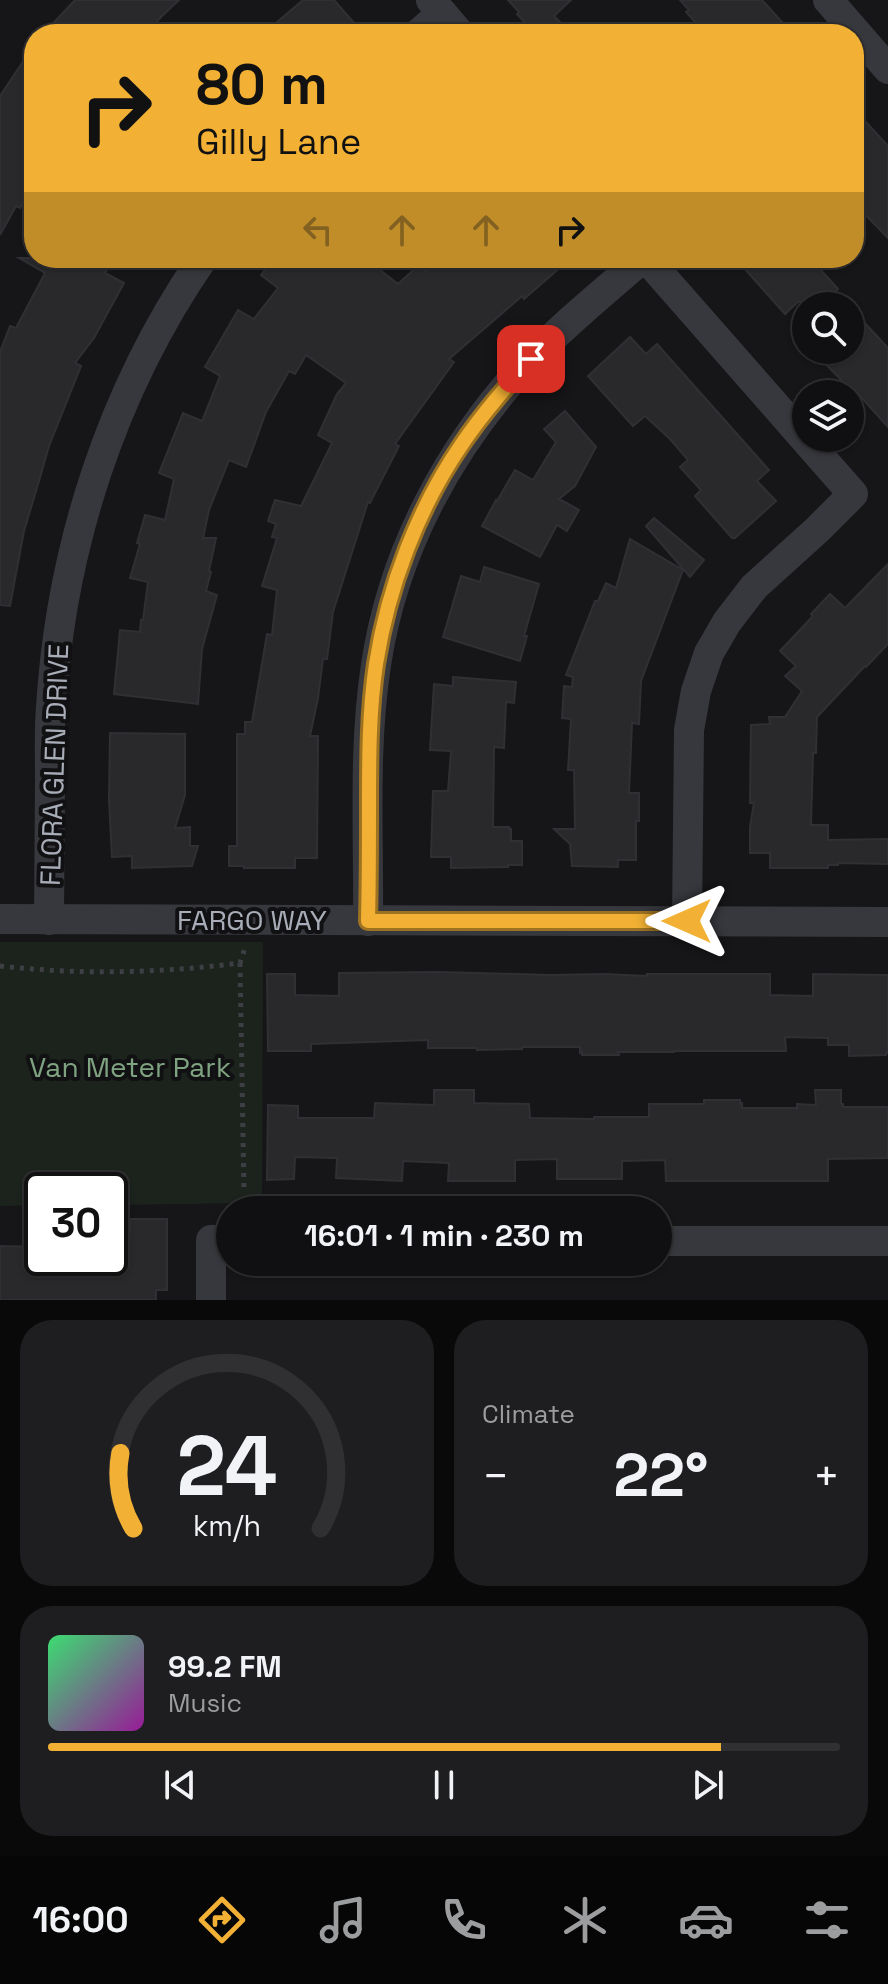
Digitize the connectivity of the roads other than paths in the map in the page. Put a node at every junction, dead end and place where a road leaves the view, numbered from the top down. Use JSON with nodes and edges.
{"nodes":[{"id":1,"x":828,"y":0,"type":"edge"},
{"id":2,"x":849,"y":24,"type":"edge"},
{"id":3,"x":864,"y":41,"type":"edge"},
{"id":4,"x":888,"y":69,"type":"edge"},
{"id":5,"x":196,"y":268,"type":"edge"},
{"id":6,"x":633,"y":268,"type":"edge"},
{"id":7,"x":654,"y":268,"type":"edge"},
{"id":8,"x":0,"y":919,"type":"edge"},
{"id":9,"x":49,"y":920,"type":"junction"},
{"id":10,"x":368,"y":921,"type":"junction"},
{"id":11,"x":687,"y":921,"type":"junction"},
{"id":12,"x":888,"y":922,"type":"edge"},
{"id":13,"x":672,"y":1241,"type":"edge"},
{"id":14,"x":888,"y":1241,"type":"edge"},
{"id":15,"x":216,"y":1267,"type":"edge"},
{"id":16,"x":211,"y":1300,"type":"edge"}],
"edges":[{"from":1,"to":2,"type":"street"},
{"from":3,"to":4,"type":"street"},
{"from":5,"to":9,"type":"street","name":"FLORA GLEN DRIVE"},
{"from":6,"to":10,"type":"street"},
{"from":7,"to":11,"type":"street"},
{"from":8,"to":9,"type":"street","name":"FARGO WAY"},
{"from":9,"to":10,"type":"street","name":"FARGO WAY"},
{"from":10,"to":11,"type":"street","name":"FARGO WAY"},
{"from":11,"to":12,"type":"street","name":"FARGO WAY"},
{"from":13,"to":14,"type":"street"},
{"from":15,"to":16,"type":"street"}]}
